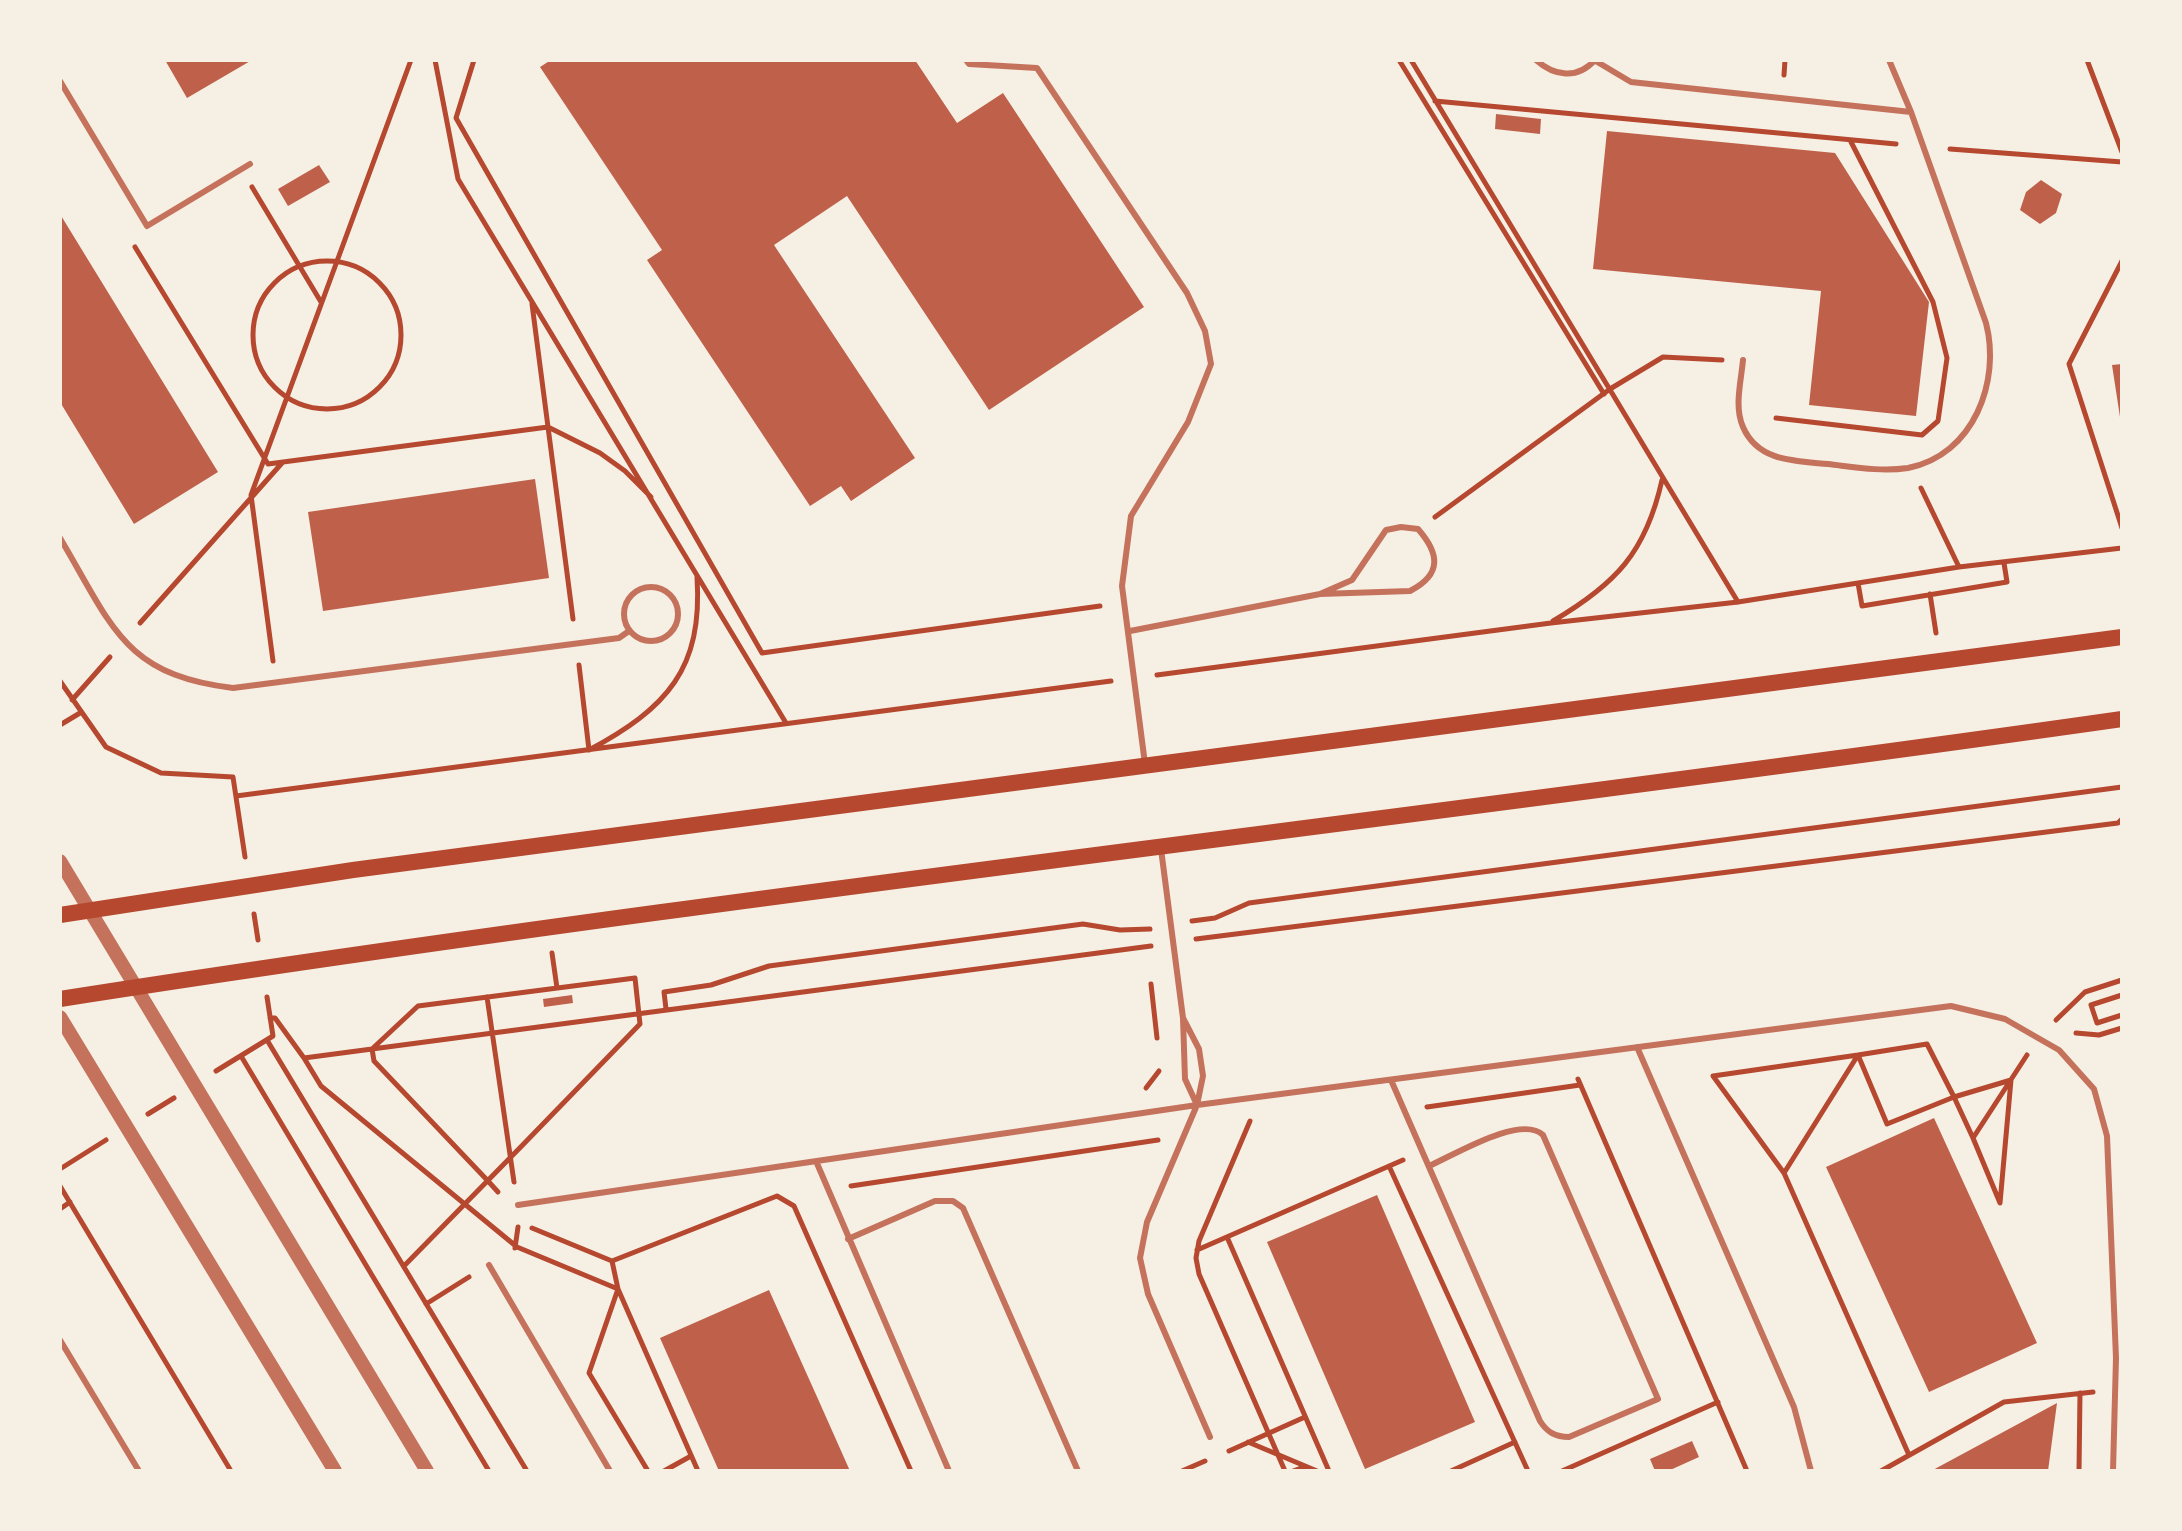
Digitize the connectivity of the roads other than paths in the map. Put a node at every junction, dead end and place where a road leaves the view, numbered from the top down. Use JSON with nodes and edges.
{"nodes":[{"id":1,"x":966,"y":60,"type":"edge"},
{"id":2,"x":1536,"y":60,"type":"edge"},
{"id":3,"x":1594,"y":60,"type":"edge"},
{"id":4,"x":1889,"y":60,"type":"edge"},
{"id":5,"x":60,"y":81,"type":"edge"},
{"id":6,"x":1911,"y":112,"type":"junction"},
{"id":7,"x":250,"y":164,"type":"dead end"},
{"id":8,"x":1743,"y":360,"type":"road end"},
{"id":9,"x":60,"y":538,"type":"edge"},
{"id":10,"x":1320,"y":594,"type":"junction"},
{"id":11,"x":629,"y":631,"type":"junction"},
{"id":12,"x":1130,"y":631,"type":"junction"},
{"id":13,"x":2122,"y":637,"type":"edge"},
{"id":14,"x":2122,"y":719,"type":"edge"},
{"id":15,"x":1146,"y":767,"type":"junction"},
{"id":16,"x":1160,"y":844,"type":"junction"},
{"id":17,"x":60,"y":861,"type":"edge"},
{"id":18,"x":89,"y":909,"type":"junction"},
{"id":19,"x":60,"y":915,"type":"edge"},
{"id":20,"x":135,"y":987,"type":"junction"},
{"id":21,"x":60,"y":999,"type":"edge"},
{"id":22,"x":60,"y":1017,"type":"edge"},
{"id":23,"x":1183,"y":1018,"type":"junction"},
{"id":24,"x":1637,"y":1047,"type":"junction"},
{"id":25,"x":1391,"y":1080,"type":"junction"},
{"id":26,"x":1197,"y":1105,"type":"junction"},
{"id":27,"x":816,"y":1161,"type":"junction"},
{"id":28,"x":1429,"y":1166,"type":"junction"},
{"id":29,"x":518,"y":1205,"type":"road end"},
{"id":30,"x":848,"y":1239,"type":"junction"},
{"id":31,"x":489,"y":1265,"type":"road end"},
{"id":32,"x":60,"y":1340,"type":"edge"},
{"id":33,"x":1210,"y":1437,"type":"dead end"},
{"id":34,"x":139,"y":1471,"type":"edge"},
{"id":35,"x":335,"y":1471,"type":"edge"},
{"id":36,"x":427,"y":1471,"type":"edge"},
{"id":37,"x":610,"y":1471,"type":"edge"},
{"id":38,"x":949,"y":1471,"type":"edge"},
{"id":39,"x":1078,"y":1471,"type":"edge"},
{"id":40,"x":1811,"y":1471,"type":"edge"},
{"id":41,"x":2113,"y":1471,"type":"edge"}],
"edges":[{"from":1,"to":12,"type":"lane"},
{"from":2,"to":3,"type":"lane"},
{"from":3,"to":6,"type":"lane"},
{"from":4,"to":6,"type":"lane"},
{"from":5,"to":7,"type":"lane"},
{"from":6,"to":8,"type":"lane"},
{"from":9,"to":11,"type":"lane"},
{"from":10,"to":10,"type":"lane"},
{"from":10,"to":12,"type":"lane"},
{"from":11,"to":11,"type":"lane"},
{"from":12,"to":15,"type":"lane"},
{"from":13,"to":15,"type":"main road"},
{"from":14,"to":16,"type":"main road"},
{"from":15,"to":18,"type":"main road"},
{"from":16,"to":20,"type":"main road"},
{"from":16,"to":23,"type":"lane"},
{"from":17,"to":18,"type":"street"},
{"from":18,"to":19,"type":"main road"},
{"from":18,"to":20,"type":"street"},
{"from":20,"to":21,"type":"main road"},
{"from":20,"to":36,"type":"street"},
{"from":22,"to":35,"type":"street"},
{"from":23,"to":26,"type":"lane"},
{"from":23,"to":26,"type":"lane"},
{"from":24,"to":25,"type":"lane"},
{"from":24,"to":40,"type":"lane"},
{"from":24,"to":41,"type":"lane"},
{"from":25,"to":26,"type":"lane"},
{"from":25,"to":28,"type":"lane"},
{"from":26,"to":27,"type":"lane"},
{"from":26,"to":33,"type":"lane"},
{"from":27,"to":29,"type":"lane"},
{"from":27,"to":30,"type":"lane"},
{"from":28,"to":28,"type":"lane"},
{"from":30,"to":38,"type":"lane"},
{"from":30,"to":39,"type":"lane"},
{"from":31,"to":37,"type":"lane"},
{"from":32,"to":34,"type":"lane"}]}
